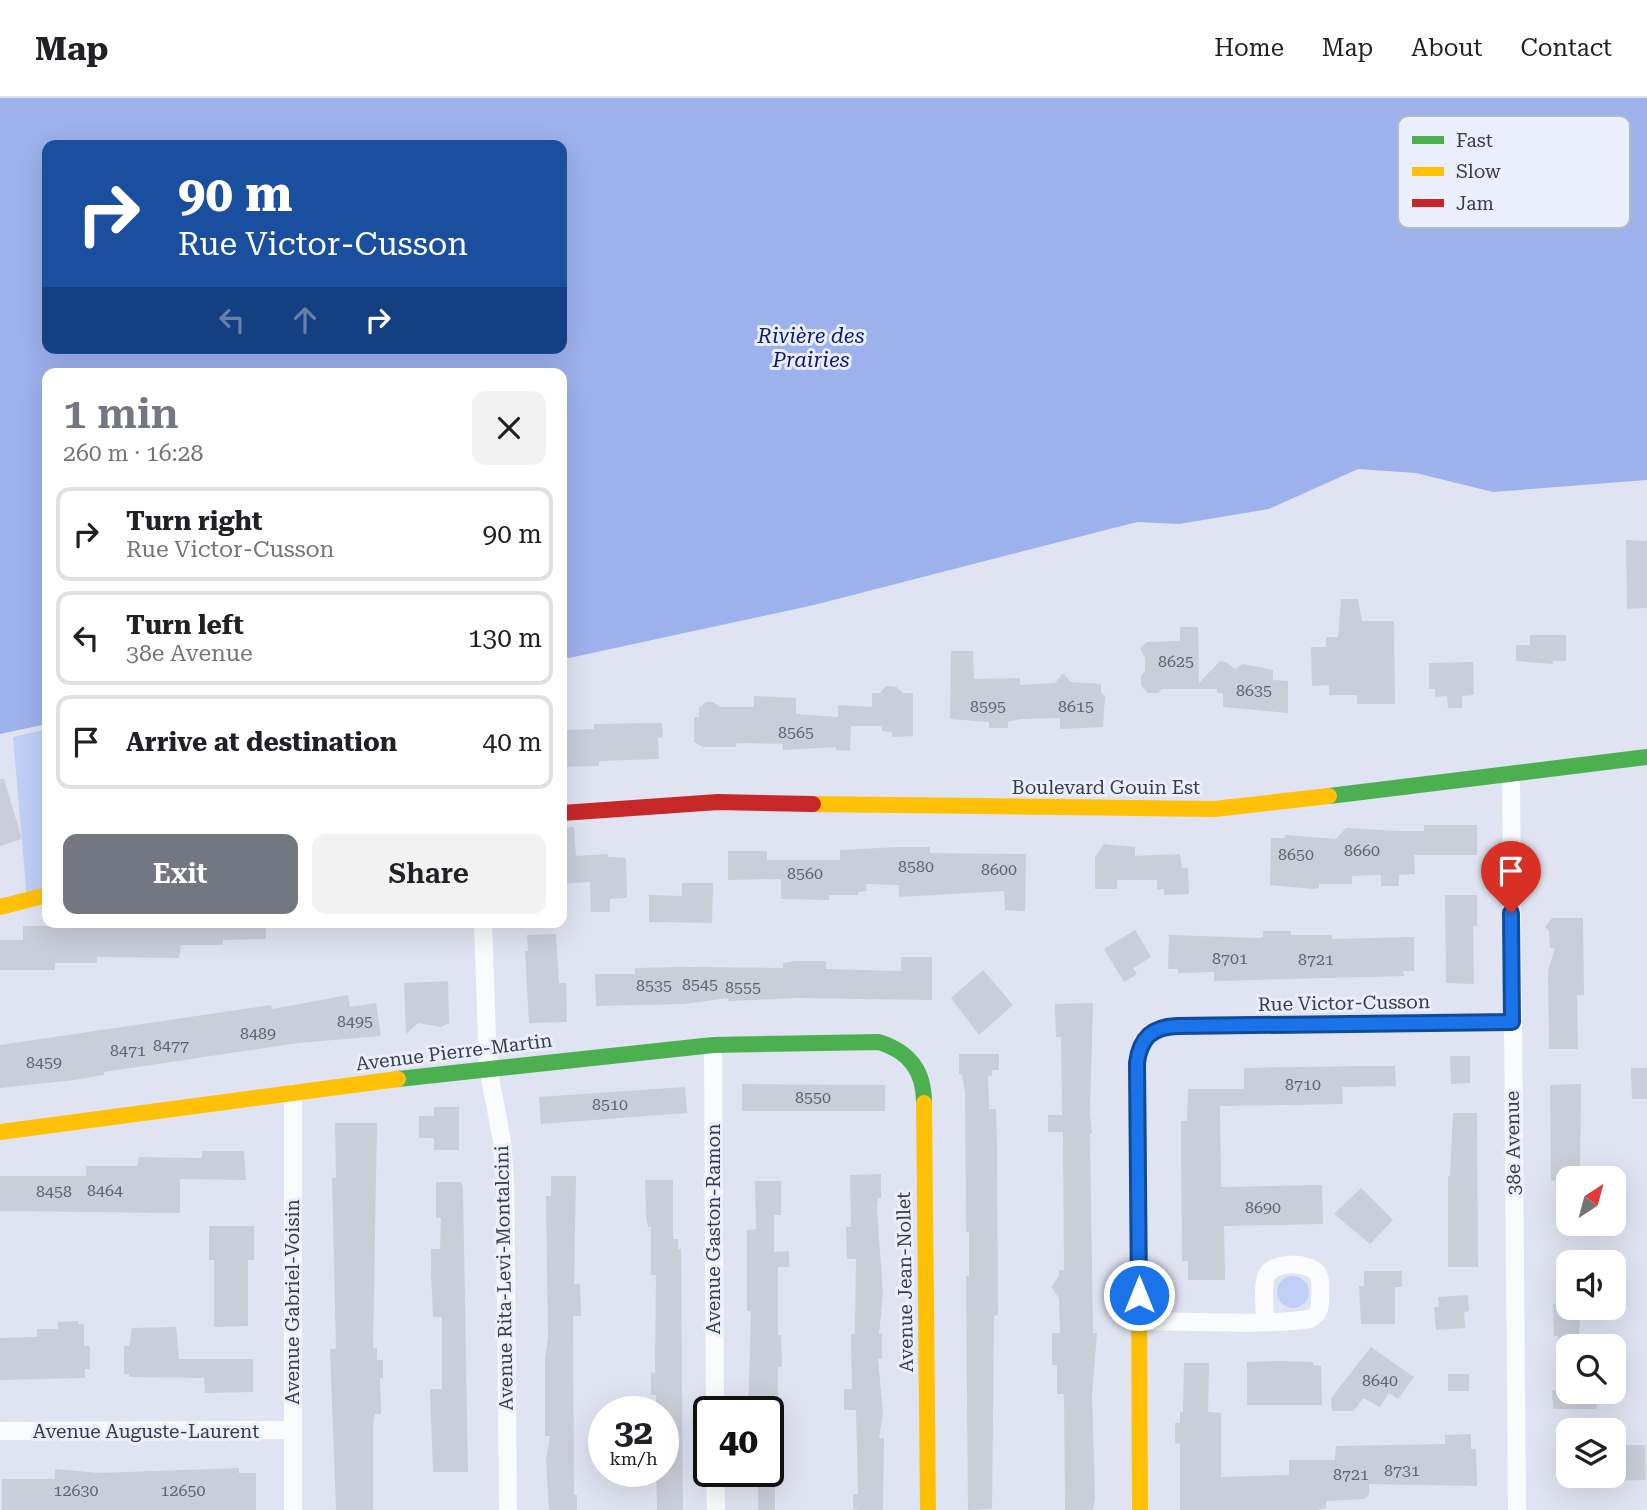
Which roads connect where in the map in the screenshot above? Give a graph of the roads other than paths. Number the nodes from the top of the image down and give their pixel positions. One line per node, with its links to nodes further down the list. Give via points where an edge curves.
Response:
1 (1647, 757): 2 (street, Boulevard Gouin Est)
2 (1511, 776): 3 (street, Boulevard Gouin Est, via 1214,809 718,802); 7 (street, 38e Avenue)
3 (567, 813)
4 (42, 896): 5 (street)
5 (0, 907)
6 (483, 928): 10 (street, Avenue Rita-Levi-Montalcini)
7 (1512, 1022): 14 (street, Rue Victor-Cusson, via 1177,1026 1150,1032 1138,1053); 24 (street, 38e Avenue)
8 (713, 1045): 9 (street, Avenue Pierre-Martin, via 879,1042); 10 (street, Avenue Pierre-Martin); 15 (street, Avenue Gaston-Ramon)
9 (911, 1057): 22 (street, Avenue Jean-Nollet, via 924,1089)
10 (488, 1067): 11 (street, Avenue Pierre-Martin); 20 (street, Avenue Rita-Levi-Montalcini, via 505,1180)
11 (293, 1093): 12 (street, Avenue Pierre-Martin); 16 (street, Avenue Gabriel-Voisin)
12 (0, 1132)
13 (1265, 1320): 14 (street)
14 (1139, 1321): 23 (street)
15 (715, 1396)
16 (292, 1430): 17 (street, Avenue Auguste-Laurent); 19 (street, Avenue Gabriel-Voisin)
17 (0, 1431)
18 (715, 1487): 21 (street)
19 (293, 1510)
20 (508, 1510)
21 (716, 1510)
22 (928, 1510)
23 (1140, 1510)
24 (1517, 1510)

